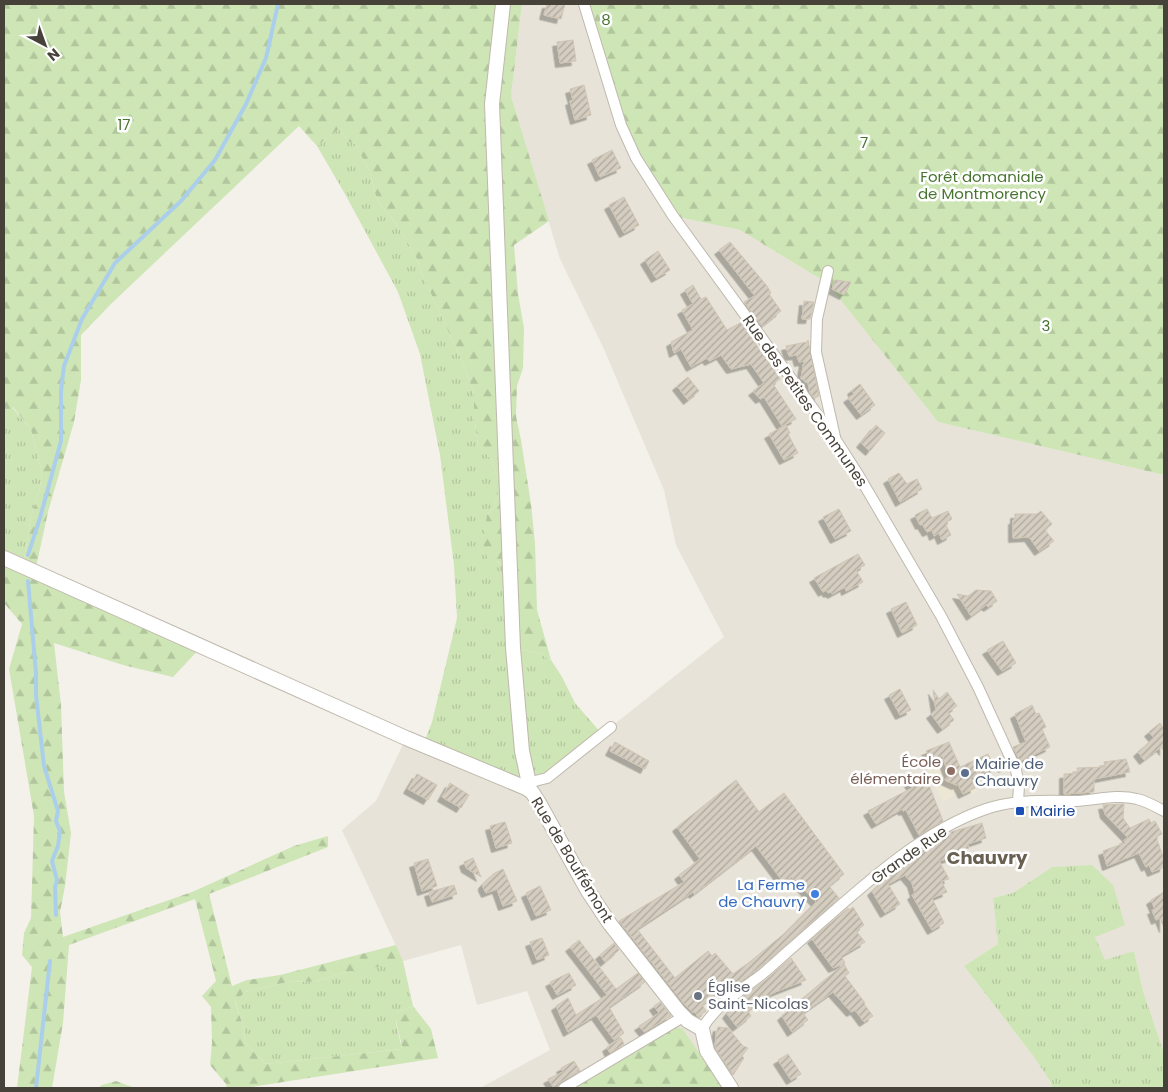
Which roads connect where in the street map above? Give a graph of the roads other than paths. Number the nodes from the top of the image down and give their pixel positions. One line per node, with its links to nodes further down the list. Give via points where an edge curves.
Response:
1 (503, 4): 7 (street, via 492,104 513,648 528,779)
2 (584, 4): 4 (street, Rue des Petites Communes, via 620,125 636,158 678,223)
3 (828, 272): 4 (street, via 817,319 816,352)
4 (836, 440): 8 (street, Rue des Petites Communes, via 941,616 978,687 1016,770)
5 (4, 558): 7 (street, Rue de Bouffémont, via 406,738)
6 (611, 727): 7 (street, via 547,778)
7 (526, 788): 10 (street, Rue de Bouffémont, via 535,797 610,924)
8 (1018, 802): 9 (street, Grande Rue, via 1135,798); 11 (street, Grande Rue, via 987,808 966,817 905,854 722,1005)
9 (1164, 811)
10 (683, 1017): 11 (street, Rue de Bouffémont); 12 (street)
11 (702, 1030): 13 (street, via 707,1051)
12 (564, 1088)
13 (731, 1088)

